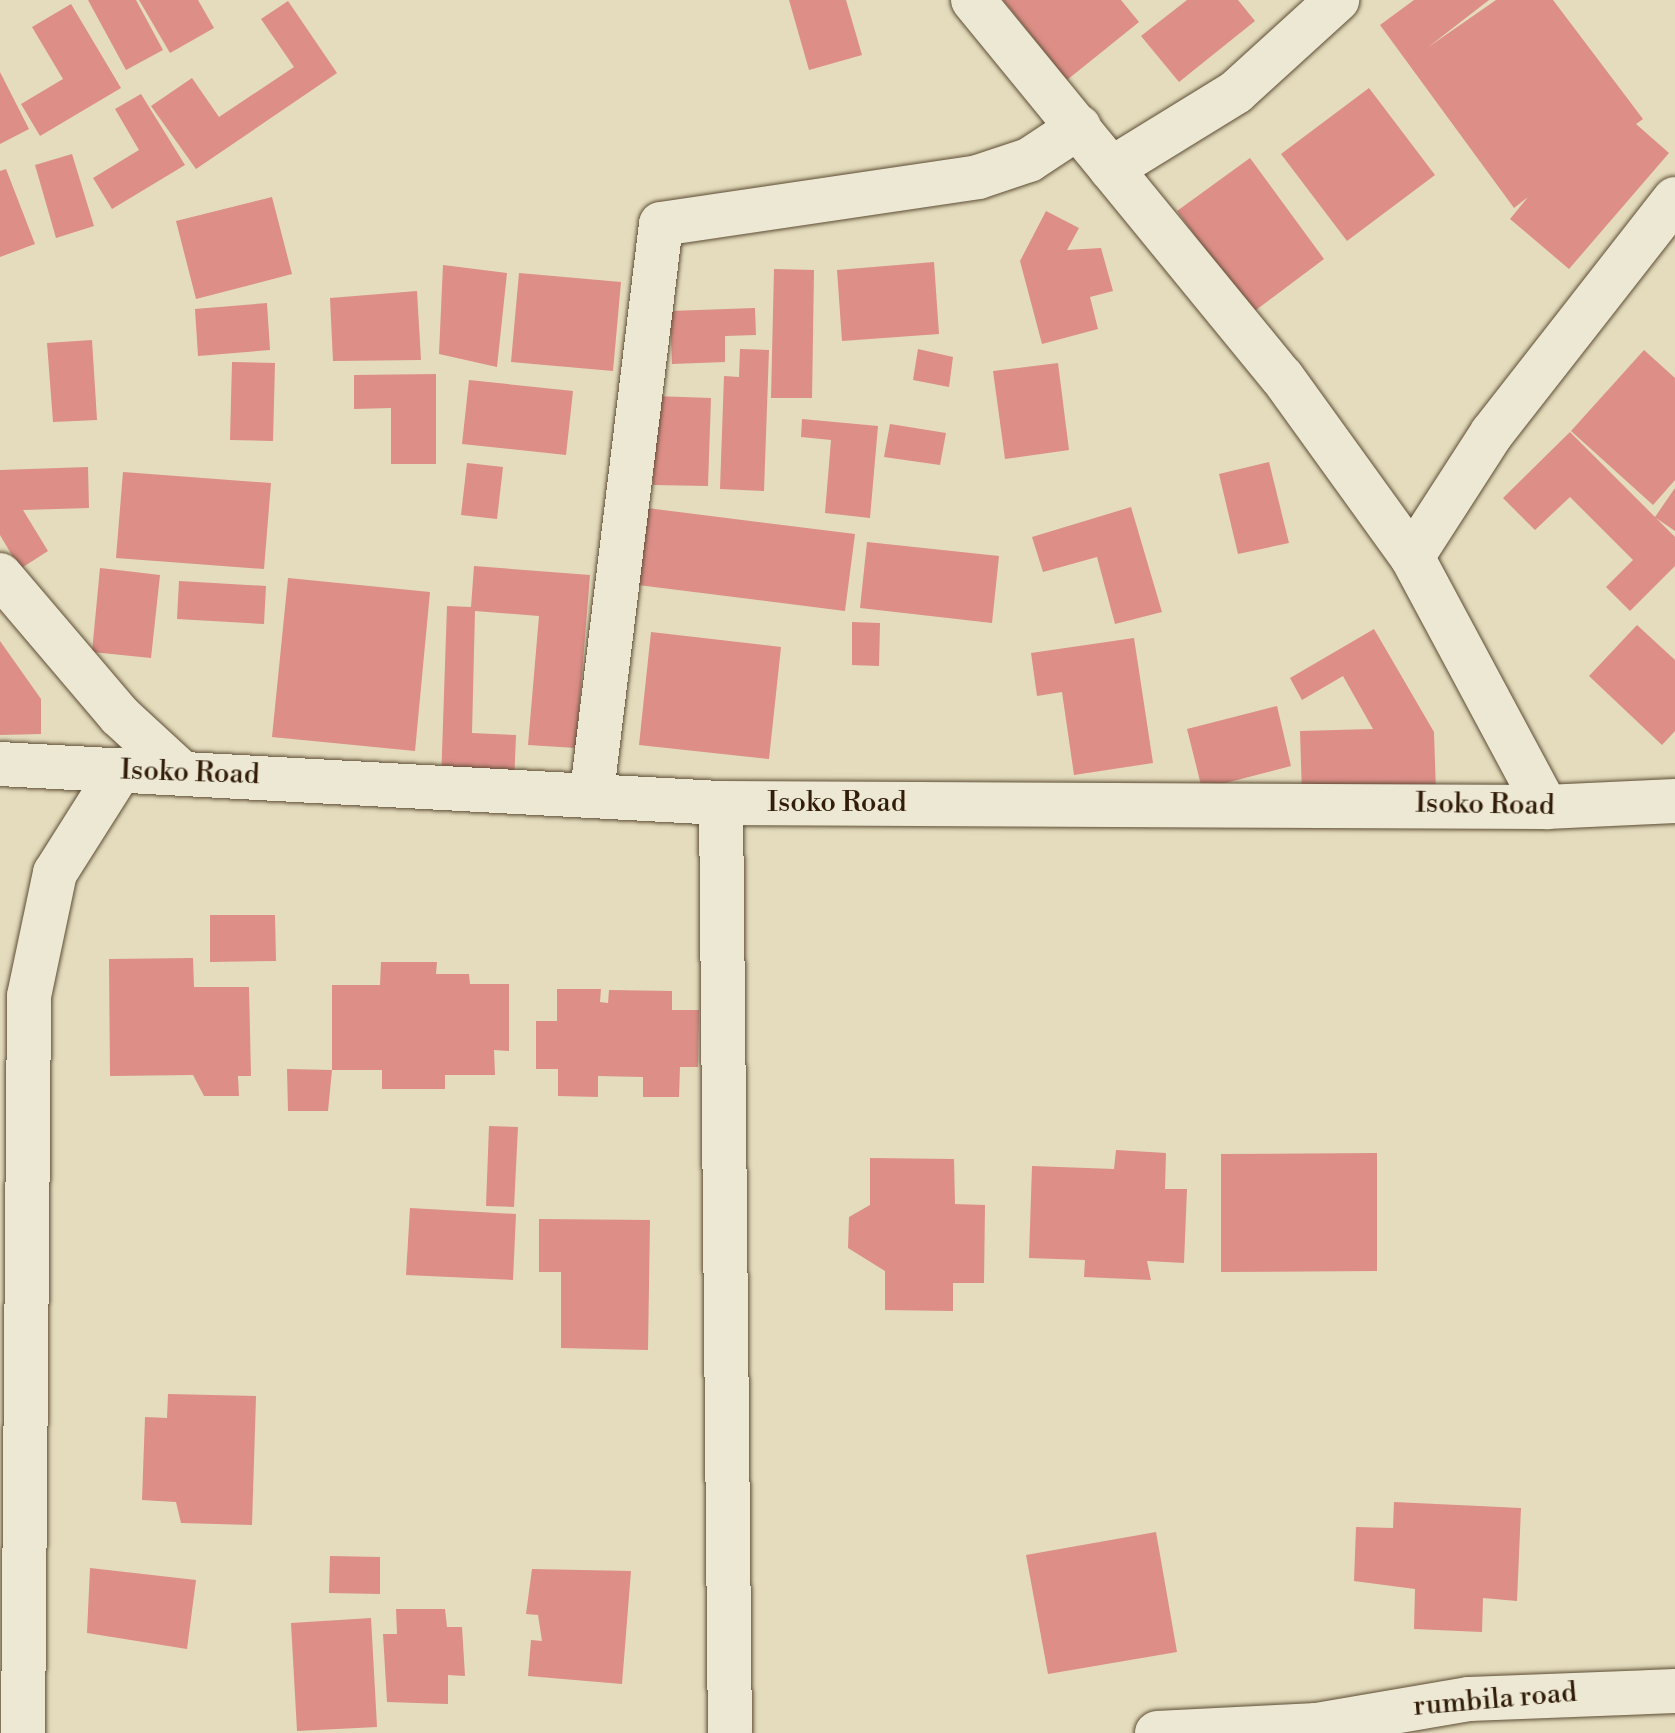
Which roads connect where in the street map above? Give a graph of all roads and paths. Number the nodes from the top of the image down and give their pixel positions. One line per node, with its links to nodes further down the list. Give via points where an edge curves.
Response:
1 (973, 0): 3 (street)
2 (1337, 0): 4 (street, via 1236,92)
3 (1079, 127): 4 (street); 11 (street, via 1029,160 978,177 661,224)
4 (1111, 169): 6 (street, via 1282,377)
5 (1675, 199): 6 (street, via 1492,433)
6 (1412, 557): 14 (street)
7 (0, 575): 10 (street, via 120,716)
8 (0, 764): 9 (street, Isoko Road)
9 (120, 770): 10 (street, Isoko Road); 17 (street, via 55,873 29,996)
10 (181, 772): 11 (street, Isoko Road)
11 (592, 792): 13 (street, Isoko Road)
12 (1675, 801): 14 (street, Isoko Road)
13 (721, 803): 14 (street, Isoko Road); 18 (street)
14 (1546, 807)
15 (1675, 1691): 16 (street, rumbila road, via 1483,1697)
16 (1322, 1729): 19 (street, rumbila road)
17 (23, 1733)
18 (730, 1733)
19 (1157, 1733)

